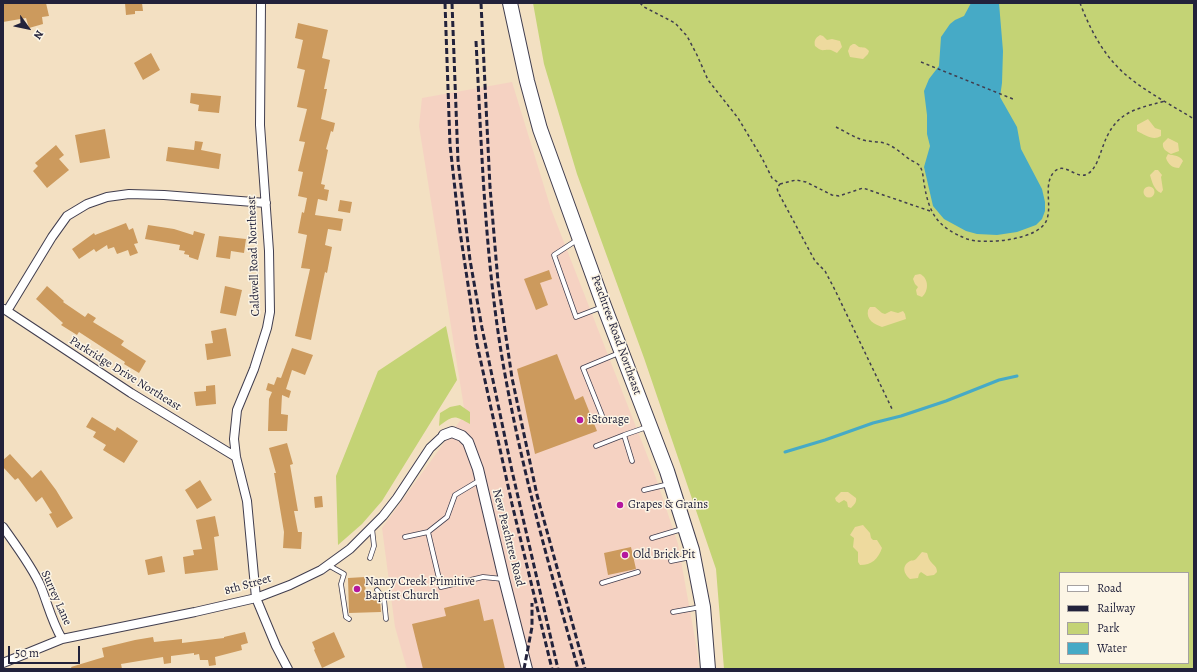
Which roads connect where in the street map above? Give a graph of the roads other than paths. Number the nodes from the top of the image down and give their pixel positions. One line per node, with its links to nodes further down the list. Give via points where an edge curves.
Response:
1 (260, 3): 3 (street, Caldwell Road Northeast, via 260,125)
2 (510, 3): 4 (highway, Peachtree Road Northeast, via 540,129)
3 (266, 203): 6 (street, via 129,194 107,197 87,204 67,216); 13 (street, Caldwell Road Northeast, via 270,312 254,369 237,410 234,439)
4 (580, 238): 5 (highway, Peachtree Road Northeast); 5 (lane, via 554,255 576,317)
5 (604, 306): 7 (highway, Peachtree Road Northeast)
6 (5, 310): 13 (street, Parkridge Drive Northeast, via 131,393)
7 (622, 352): 8 (lane, via 583,368); 9 (highway, Peachtree Road Northeast)
8 (603, 418)
9 (650, 426): 10 (lane); 16 (highway, Peachtree Road Northeast)
10 (624, 435): 12 (lane); 14 (lane)
11 (444, 436): 15 (street, New Peachtree Road, via 452,432 468,442); 19 (street, 8th Street, via 430,448)
12 (596, 446)
13 (236, 457): 32 (street, Caldwell Road Northeast, via 247,501)
14 (632, 461)
15 (480, 480): 21 (lane, via 455,495 447,517); 29 (street, New Peachtree Road)
16 (671, 484): 17 (lane); 20 (highway, Peachtree Road Northeast)
17 (644, 490)
18 (3, 527): 37 (street, Surrey Lane, via 40,586 54,626)
19 (372, 528): 25 (lane, via 374,546); 27 (street, 8th Street)
20 (686, 529): 23 (lane); 24 (highway, Peachtree Road Northeast)
21 (428, 532): 22 (lane); 29 (lane, via 441,587 483,577)
22 (405, 537)
23 (652, 538)
24 (694, 556): 26 (lane); 33 (highway, Peachtree Road Northeast)
25 (370, 558)
26 (671, 561)
27 (328, 565): 32 (street, 8th Street, via 290,585); 35 (lane, via 344,574 341,584 346,617)
28 (638, 572): 30 (lane)
29 (504, 579): 40 (street, New Peachtree Road)
30 (602, 583)
31 (377, 590): 36 (lane, via 384,599)
32 (256, 598): 37 (street, 8th Street); 39 (street, Caldwell Road Northeast)
33 (703, 607): 34 (lane); 41 (highway, Peachtree Road Northeast)
34 (673, 612)
35 (349, 619)
36 (386, 619)
37 (62, 638): 38 (street, 8th Street)
38 (3, 663)
39 (288, 669)
40 (528, 669)
41 (708, 669)

